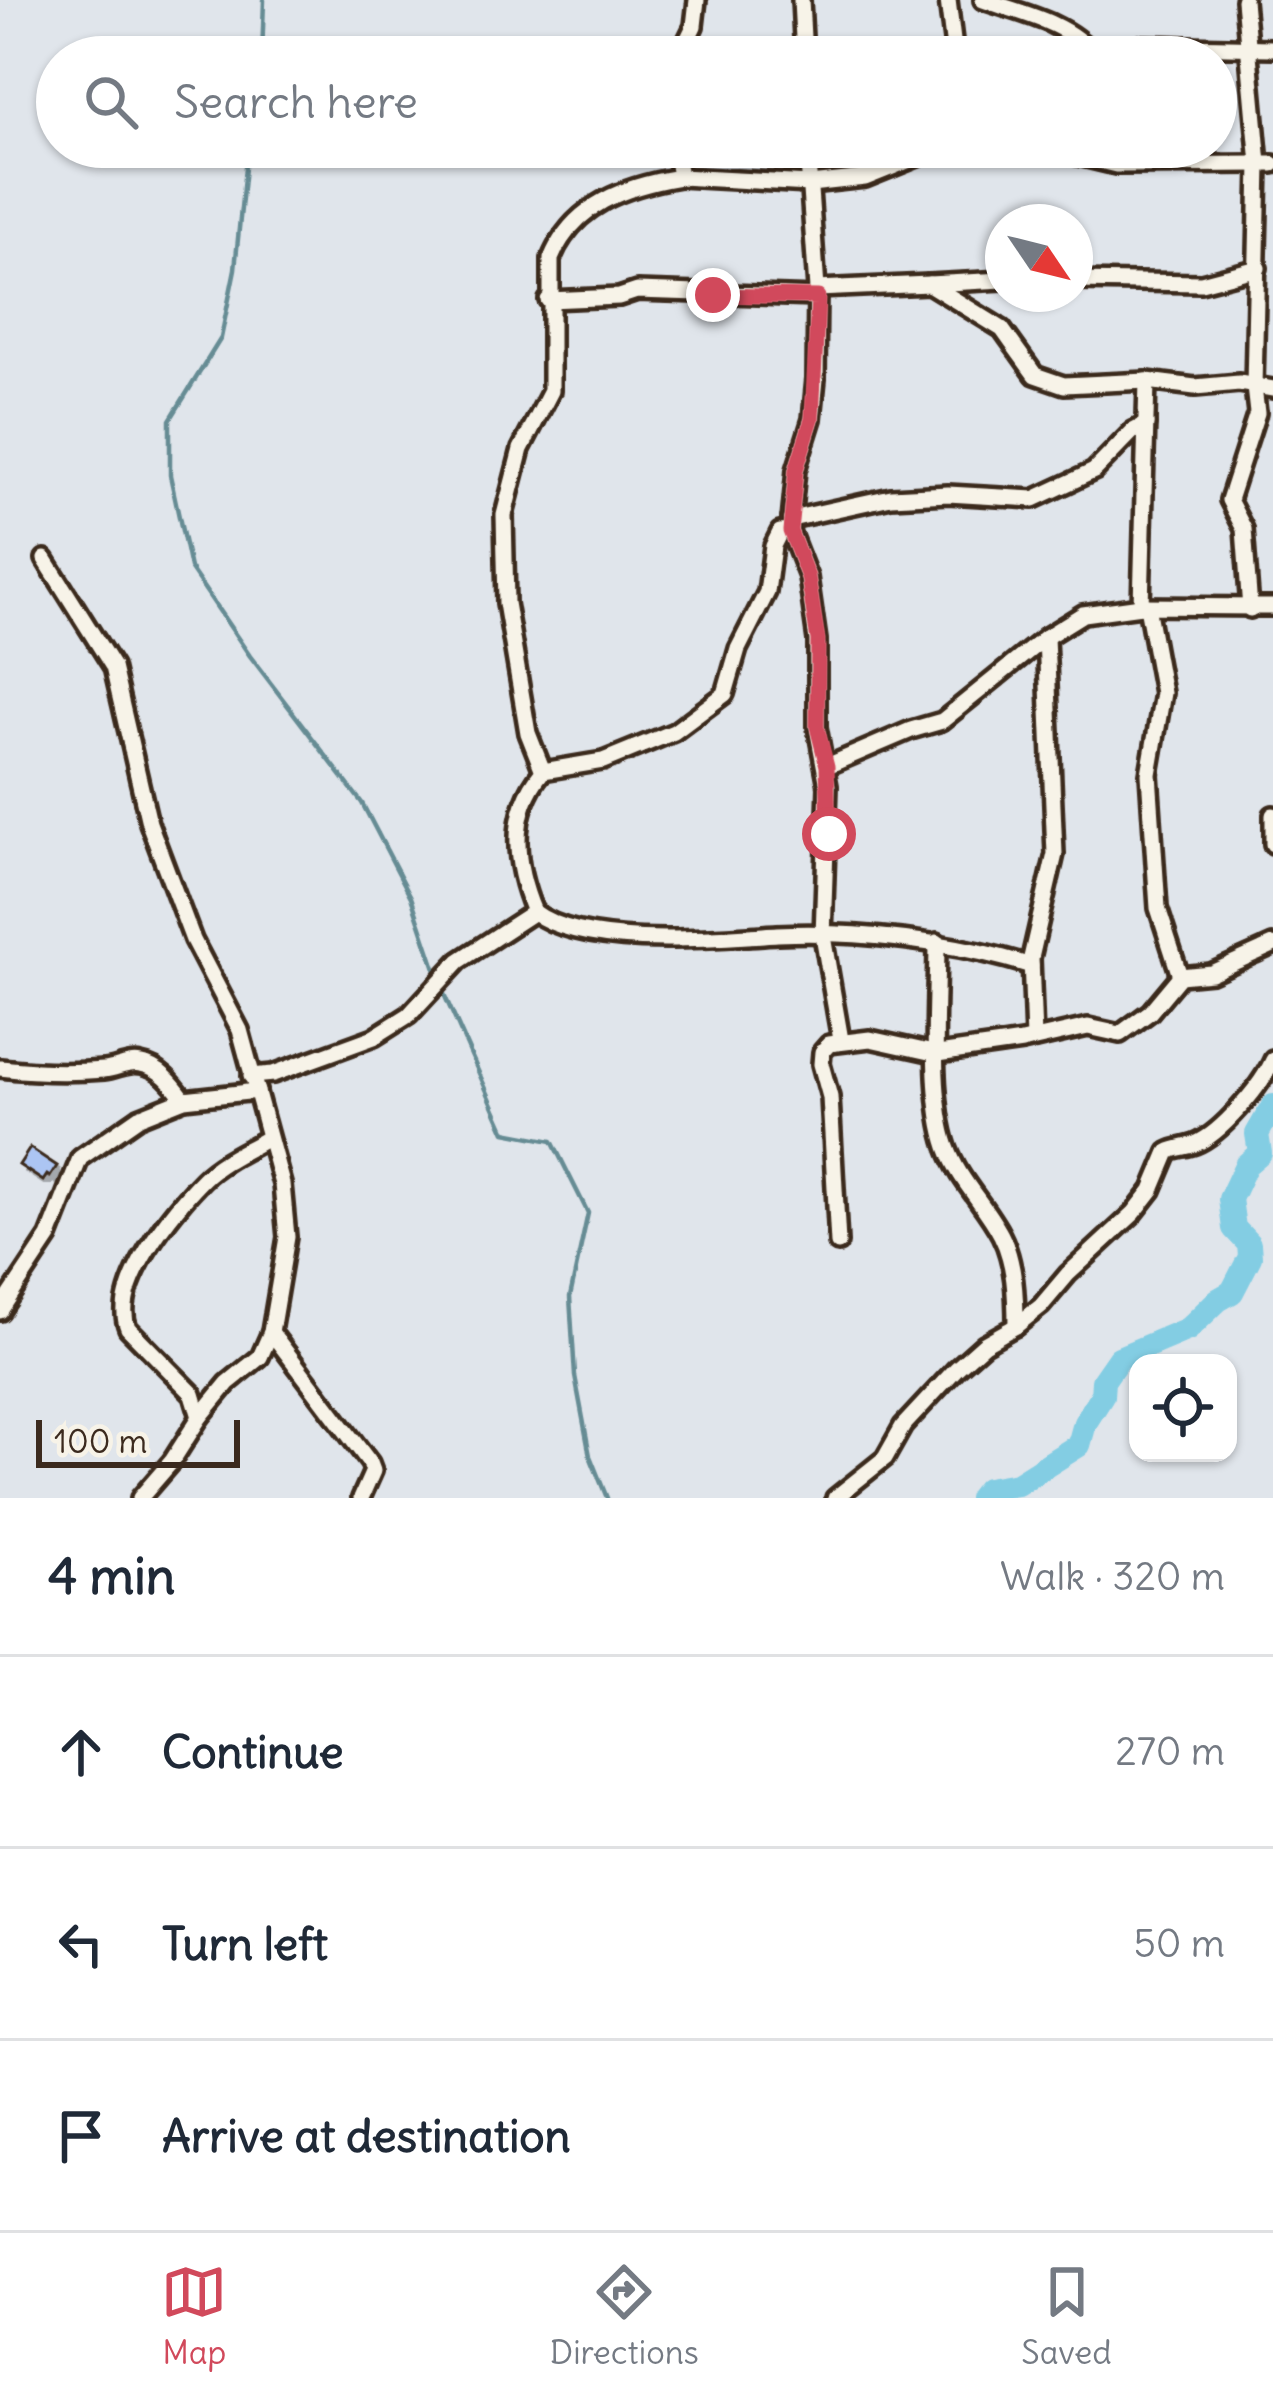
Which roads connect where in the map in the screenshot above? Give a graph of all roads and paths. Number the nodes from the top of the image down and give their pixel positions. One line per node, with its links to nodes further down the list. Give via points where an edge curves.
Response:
1 (697, 0): 6 (street)
2 (800, 0): 7 (street)
3 (948, 0): 8 (street)
4 (983, 0): 9 (street)
5 (1244, 0): 11 (street)
6 (689, 36)
7 (803, 36)
8 (952, 36)
9 (1069, 36)
10 (1237, 48): 11 (street)
11 (1248, 48): 12 (street); 13 (street)
12 (1273, 48)
13 (1266, 164): 19 (street)
14 (678, 168): 17 (street)
15 (809, 168): 18 (street)
16 (890, 168): 18 (street)
17 (680, 177): 18 (street); 24 (street, via 603,197 559,238)
18 (810, 184): 23 (street)
19 (1258, 268): 21 (street, via 1201,283); 26 (street)
20 (985, 281): 22 (street)
21 (1093, 281)
22 (929, 284): 23 (street); 25 (street, via 1002,328 1025,365 1048,381)
23 (818, 293): 24 (street, via 638,291); 29 (street, via 812,419)
24 (548, 300): 36 (street, via 551,392 521,449 504,515 506,603 528,733)
25 (1147, 381): 26 (street); 28 (street)
26 (1254, 387): 27 (street); 33 (street, via 1257,413 1228,500 1244,529)
27 (1273, 388)
28 (1146, 424): 29 (street, via 1094,471 1034,499 892,497); 31 (street)
29 (790, 525): 35 (street, via 818,640 817,727); 36 (street, via 772,546 767,592 721,699 674,732 603,761)
30 (45, 559): 50 (street, via 112,667 148,823 193,940 240,1030)
31 (1144, 606): 33 (street); 34 (street, via 1082,614); 44 (street, via 1163,693 1149,774 1158,908)
32 (1273, 607): 33 (street)
33 (1250, 609)
34 (1046, 637): 35 (street, via 942,722); 43 (street, via 1054,854)
35 (827, 766): 40 (street)
36 (543, 771): 39 (street, via 522,808 515,849)
37 (1273, 815): 38 (street)
38 (1273, 844)
39 (534, 912): 40 (street, via 609,935); 50 (street, via 459,961 410,1015 374,1037)
40 (823, 936): 41 (street); 46 (street)
41 (937, 942): 43 (street); 47 (street)
42 (1273, 944): 44 (street, via 1210,973)
43 (1031, 966): 45 (street)
44 (1180, 976): 45 (street, via 1120,1034 1088,1027)
45 (1034, 1039): 47 (street)
46 (841, 1040): 47 (street); 53 (street, via 823,1052 821,1064)
47 (938, 1054): 55 (street, via 946,1145 1002,1236)
48 (1273, 1060): 55 (street, via 1208,1135 1168,1152 1135,1213)
49 (0, 1068): 51 (street, via 142,1064)
50 (254, 1083): 51 (street); 52 (street)
51 (184, 1099): 54 (street, via 139,1117 80,1158 50,1237)
52 (268, 1138): 56 (street, via 287,1237); 57 (street, via 206,1176 147,1246 126,1303 128,1328 193,1394)
53 (838, 1243)
54 (0, 1311)
55 (1016, 1326): 60 (street, via 956,1369 885,1458)
56 (271, 1332): 57 (street, via 260,1357); 59 (street, via 370,1463)
57 (200, 1417): 58 (street)
58 (140, 1498)
59 (361, 1498)
60 (835, 1498)

